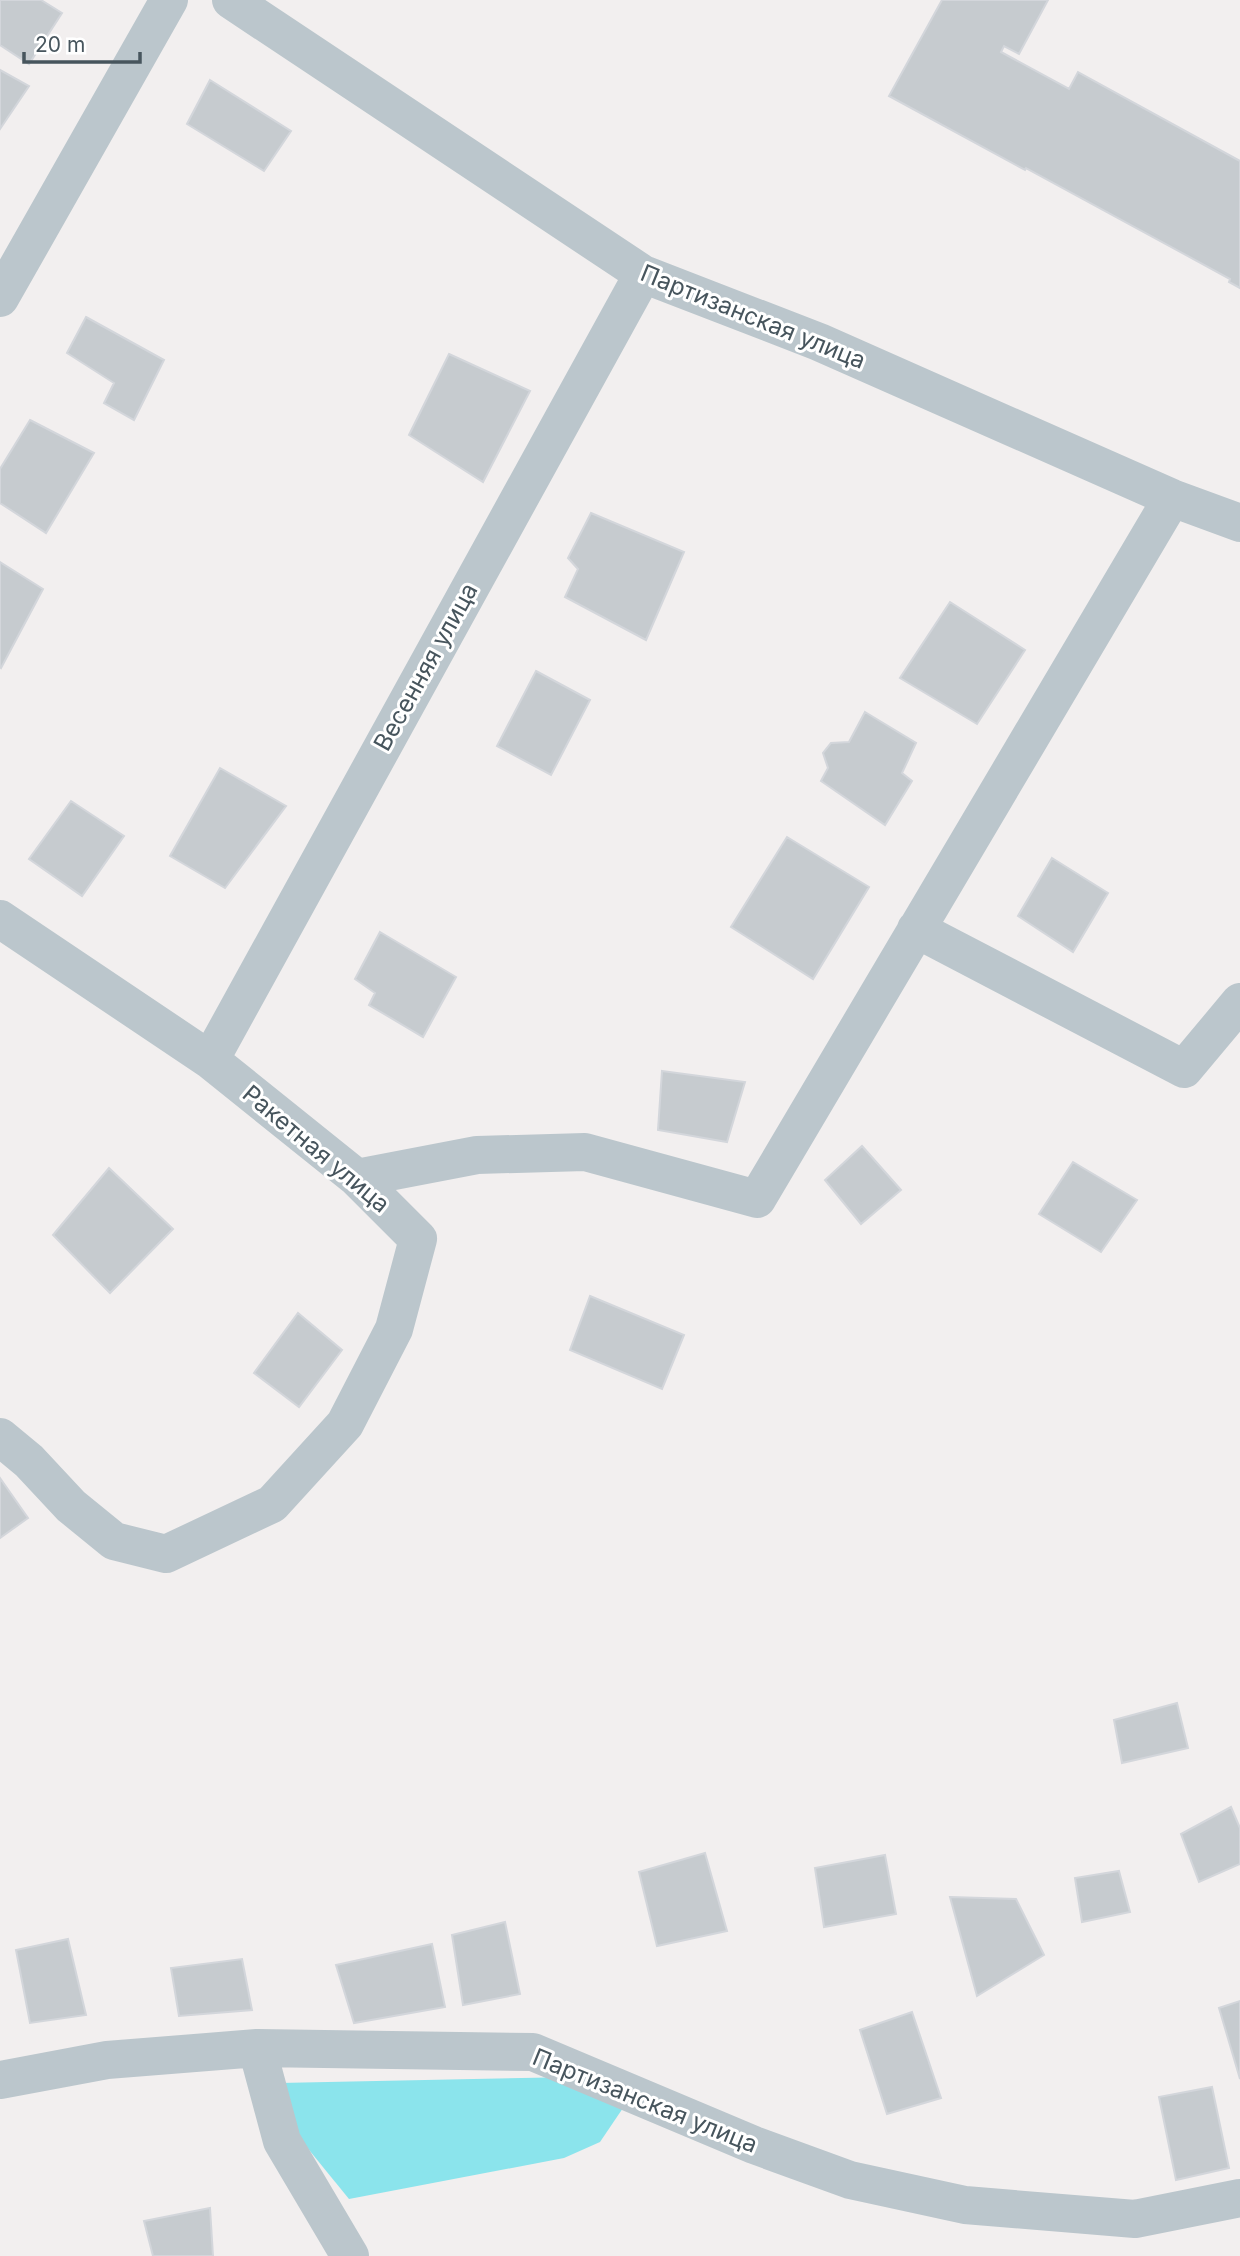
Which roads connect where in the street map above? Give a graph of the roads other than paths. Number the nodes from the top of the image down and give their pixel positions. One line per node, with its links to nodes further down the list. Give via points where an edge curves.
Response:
1 (169, 0): 4 (street)
2 (231, 0): 3 (street, Партизанская улица)
3 (643, 274): 5 (street, Партизанская улица, via 818,342); 10 (street, Весенняя улица)
4 (0, 298)
5 (1172, 498): 6 (street, Партизанская улица); 8 (street)
6 (1240, 523)
7 (0, 919): 10 (street, Ракетная улица)
8 (916, 929): 9 (street, via 1184,1069); 11 (street, via 757,1199 585,1152 477,1155)
9 (1240, 1002)
10 (210, 1060): 11 (street, Ракетная улица)
11 (357, 1178): 12 (street, Ракетная улица, via 418,1239 415,1252 394,1329 345,1424 272,1504 166,1554 114,1541)
12 (0, 1437)
13 (257, 2048): 14 (street, Партизанская улица, via 107,2060); 15 (street, Партизанская улица, via 533,2052 850,2180 965,2205 1135,2220); 16 (street, via 282,2141)
14 (0, 2080)
15 (1240, 2198)
16 (350, 2256)

